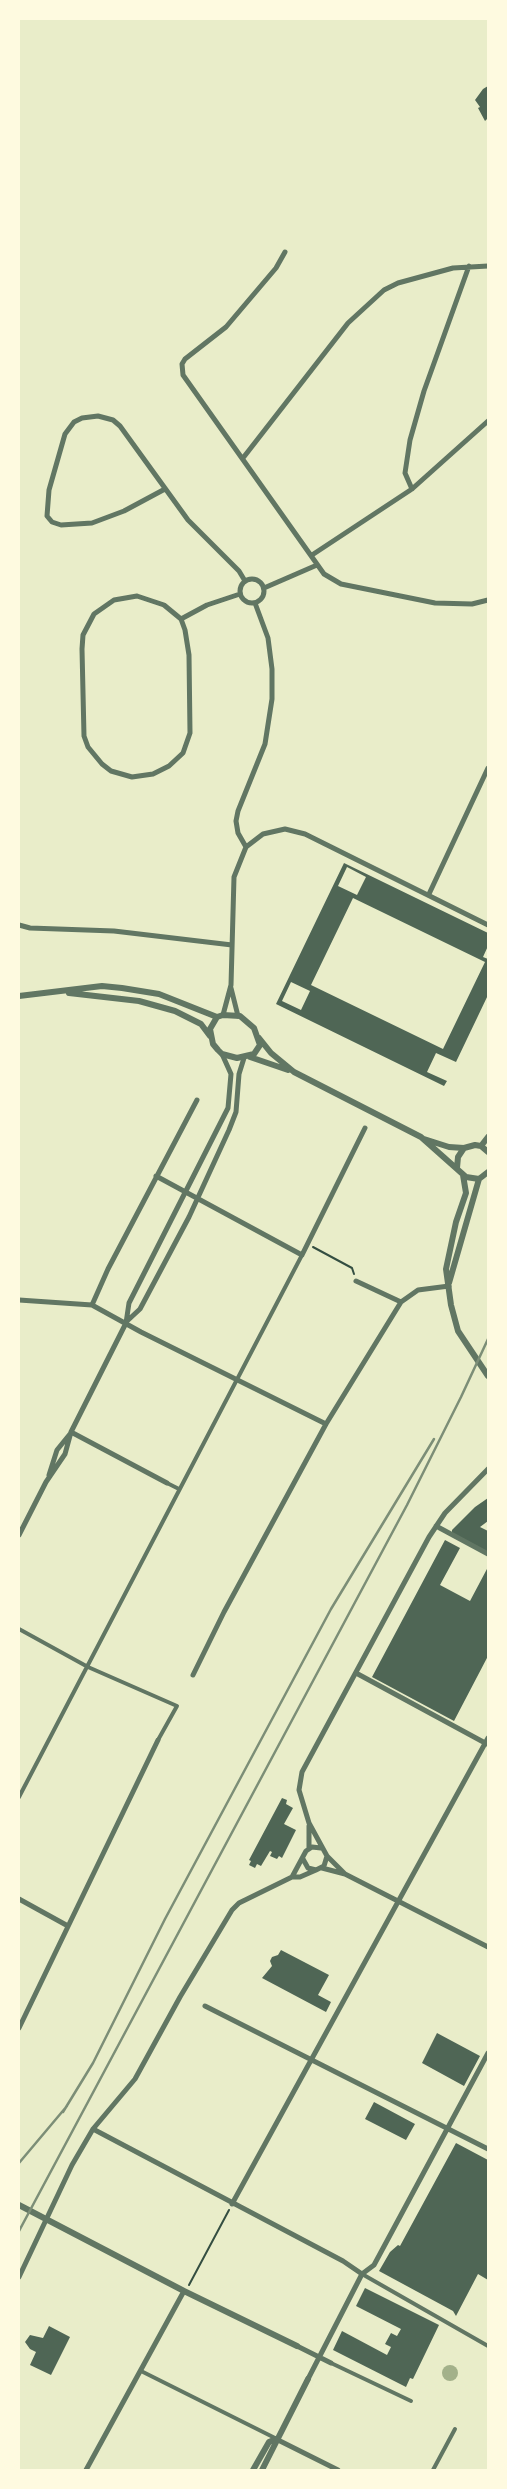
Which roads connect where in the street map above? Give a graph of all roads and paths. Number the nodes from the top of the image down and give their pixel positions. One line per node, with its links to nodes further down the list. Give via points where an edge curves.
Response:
1 (284, 252): 5 (street, via 265,281 226,327 185,359 181,367 183,375)
2 (469, 266): 3 (street); 5 (street, via 398,283 384,290 348,322); 7 (street, via 410,440 405,473)
3 (488, 266)
4 (488, 421): 7 (street)
5 (244, 458): 8 (street)
6 (165, 489): 6 (street, via 116,423 98,416 82,418 70,427 61,444 49,490 47,516 61,525 92,522 124,511); 10 (street, via 188,520)
7 (412, 489): 8 (street)
8 (312, 555): 9 (street)
9 (317, 565): 11 (street); 13 (street, via 324,574 341,584 440,603 472,604)
10 (245, 581): 11 (street, via 256,580); 12 (street)
11 (264, 588): 14 (street, via 263,597)
12 (240, 594): 14 (street, via 244,601); 15 (street, via 207,605)
13 (488, 600)
14 (255, 603): 17 (street, via 268,638 272,698 265,744 236,822)
15 (181, 619): 15 (street, via 188,641 189,664 190,734 183,753 169,766 153,774 132,777 111,771 94,756 84,736 82,649 88,623 94,614 114,600 137,596 164,605)
16 (488, 768): 18 (street)
17 (246, 847): 18 (street, via 273,830 295,830); 21 (street, via 234,877)
18 (428, 894): 20 (street)
19 (19, 925): 21 (street, via 114,931)
20 (488, 925)
21 (232, 945): 22 (street)
22 (231, 985): 25 (street); 26 (street)
23 (58, 992): 24 (street); 25 (street, via 102,986 142,990); 27 (street, via 139,1002 175,1011 201,1024)
24 (19, 996)
25 (220, 1016): 26 (street); 27 (street, via 210,1030)
26 (238, 1016): 28 (street, via 251,1024)
27 (210, 1036): 29 (street)
28 (259, 1038): 30 (street, via 257,1050); 31 (street)
29 (222, 1054): 30 (street); 44 (street, via 231,1074 228,1108)
30 (247, 1057): 31 (street); 45 (street, via 238,1074 236,1112)
31 (294, 1072): 35 (street)
32 (197, 1100): 42 (street)
33 (365, 1128): 46 (street)
34 (488, 1137): 36 (street)
35 (421, 1138): 37 (street); 39 (street)
36 (480, 1146): 37 (street); 38 (street)
37 (464, 1148): 39 (street, via 458,1157)
38 (488, 1152)
39 (457, 1168): 41 (street)
40 (488, 1172): 43 (street)
41 (463, 1175): 43 (street); 49 (street, via 466,1193 450,1247 446,1268)
42 (156, 1176): 44 (street); 52 (street)
43 (479, 1179): 49 (street)
44 (187, 1192): 45 (street); 53 (street, via 129,1303)
45 (198, 1198): 47 (street); 53 (street, via 140,1309)
46 (307, 1244): 47 (street); 48 (path, via 352,1268)
47 (302, 1255): 60 (street)
48 (356, 1281): 51 (street)
49 (448, 1286): 51 (street, via 418,1290); 54 (street, via 458,1331)
50 (19, 1300): 52 (street)
51 (401, 1302): 55 (street)
52 (92, 1305): 53 (street)
53 (126, 1323): 55 (street); 56 (street)
54 (488, 1376)
55 (326, 1424): 67 (street, via 224,1612)
56 (72, 1432): 58 (street, via 65,1454); 58 (street, via 57,1450); 59 (street)
57 (488, 1468): 61 (street)
58 (46, 1482): 62 (street)
59 (167, 1482): 60 (street)
60 (179, 1489): 65 (street)
61 (436, 1526): 63 (street); 66 (street)
62 (19, 1536)
63 (488, 1554)
64 (19, 1629): 65 (street)
65 (88, 1667): 68 (street, via 177,1706); 70 (street)
66 (356, 1673): 69 (street); 71 (street, via 302,1772 299,1790)
67 (194, 1676)
68 (158, 1740): 81 (street)
69 (487, 1742): 80 (street)
70 (19, 1797)
71 (310, 1823): 72 (street); 73 (street)
72 (309, 1848): 73 (street); 75 (street)
73 (322, 1848): 74 (street)
74 (327, 1856): 76 (street, via 326,1863); 77 (street)
75 (303, 1859): 76 (street, via 308,1868); 78 (street)
76 (319, 1869): 77 (street); 78 (street)
77 (346, 1874): 80 (street)
78 (292, 1877): 88 (street, via 239,1903 232,1910 136,2079)
79 (19, 1899): 81 (street)
80 (400, 1901): 82 (street); 86 (street, via 333,2017)
81 (68, 1926): 84 (street)
82 (488, 1947)
83 (205, 2006): 86 (street)
84 (19, 2028)
85 (488, 2053): 87 (street)
86 (313, 2060): 87 (street); 90 (street)
87 (448, 2128): 89 (street); 92 (street, via 374,2265)
88 (93, 2129): 90 (street); 93 (street, via 72,2165)
89 (488, 2149)
90 (232, 2204): 92 (street); 94 (path)
91 (19, 2205): 94 (street)
92 (362, 2274): 96 (street); 97 (street)
93 (19, 2277)
94 (184, 2291): 95 (street); 99 (street)
95 (297, 2346): 97 (street)
96 (488, 2346)
97 (319, 2357): 98 (street); 100 (street)
98 (331, 2363): 101 (street)
99 (141, 2371): 103 (street); 104 (street)
100 (308, 2379): 103 (street)
101 (411, 2401)
102 (455, 2429): 108 (street)
103 (276, 2439): 105 (street, via 269,2442); 106 (street); 107 (street)
104 (86, 2470)
105 (253, 2470)
106 (262, 2470)
107 (338, 2470)
108 (432, 2470)

